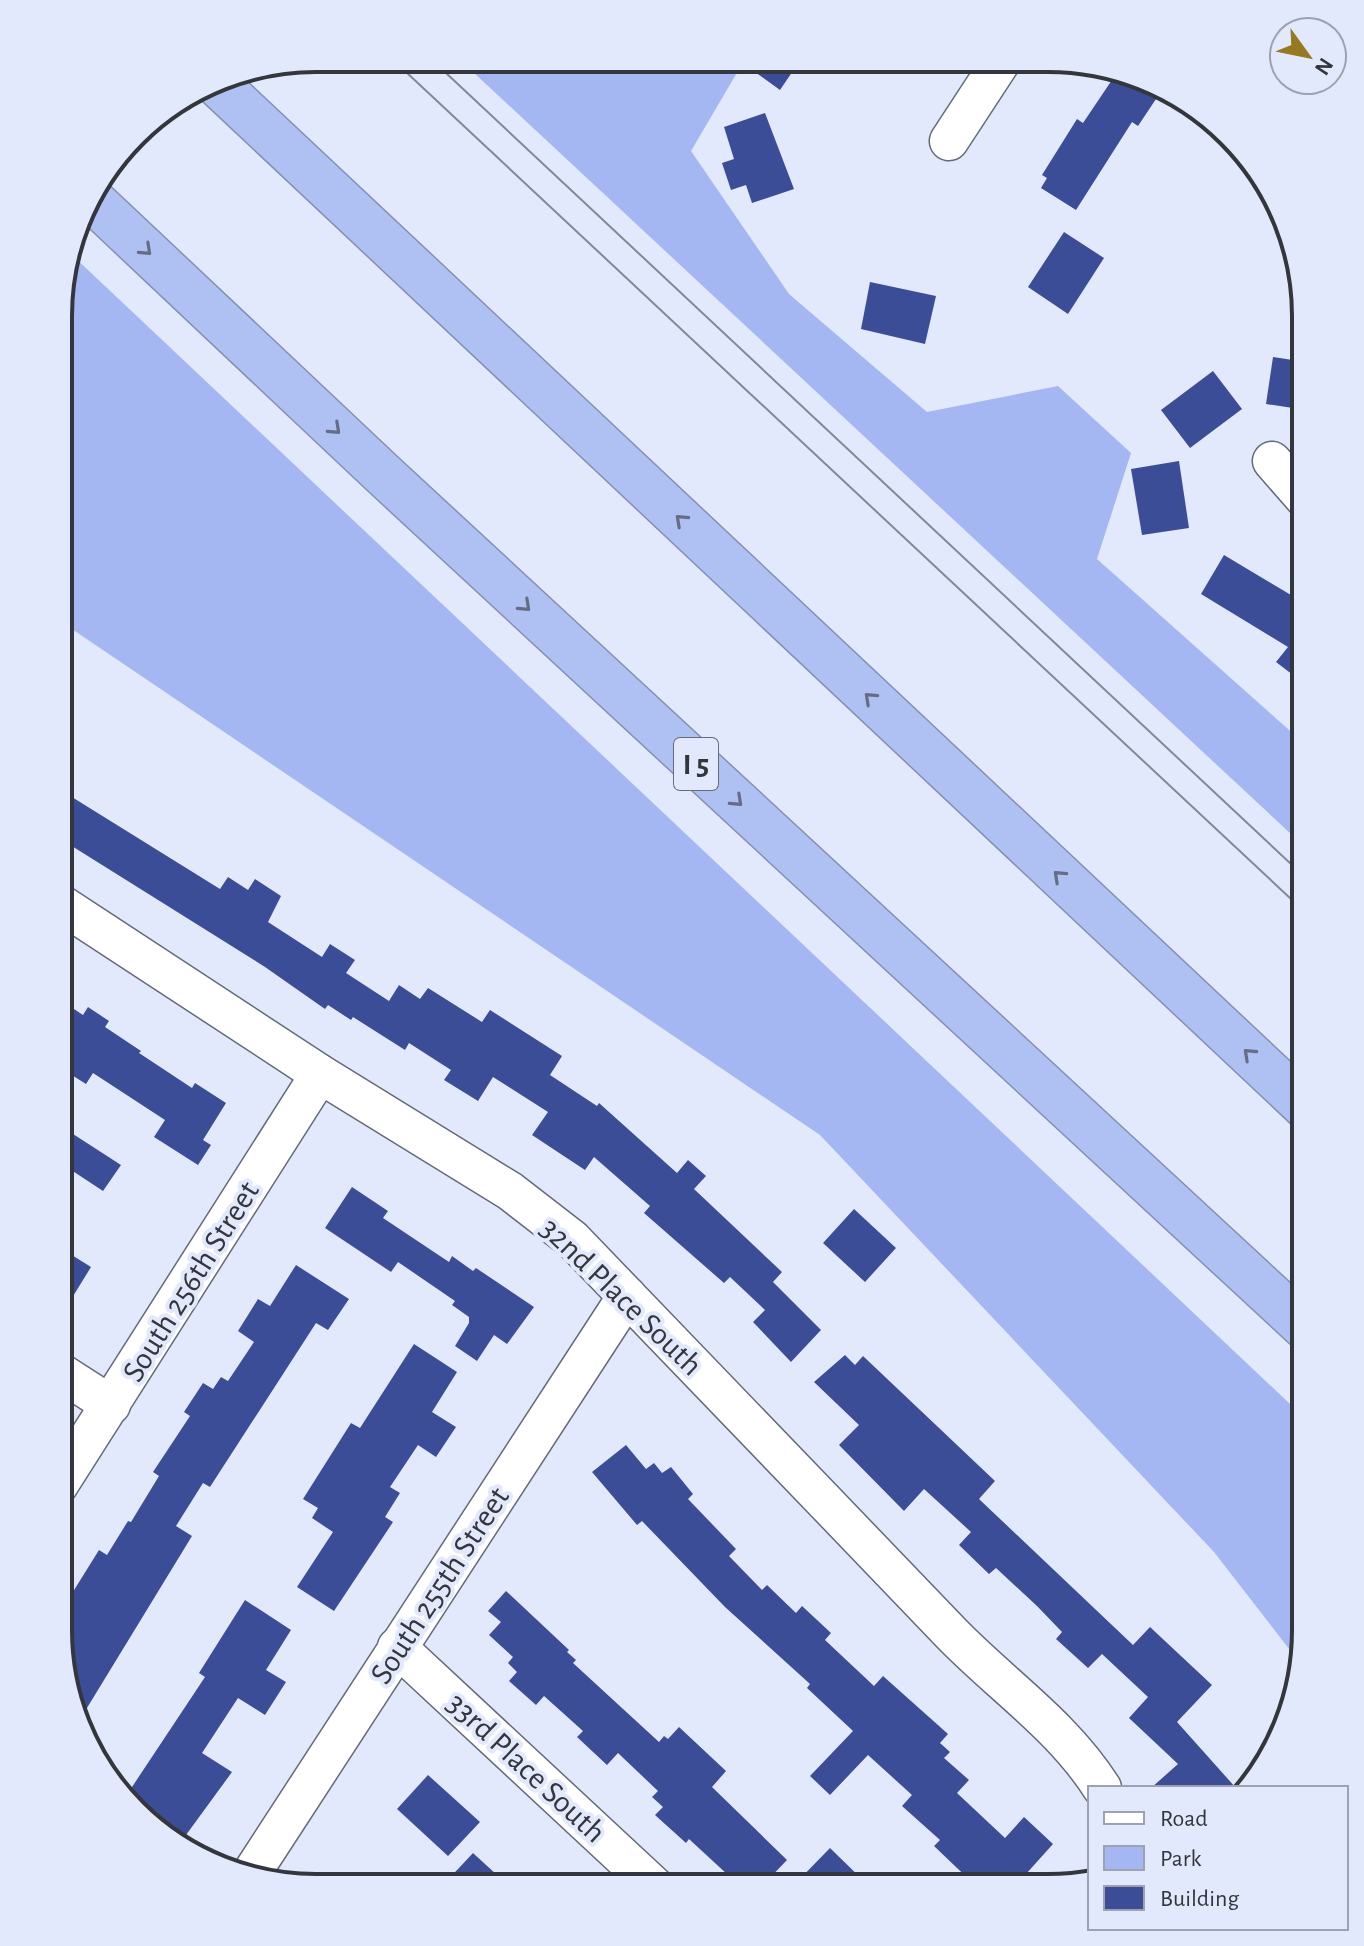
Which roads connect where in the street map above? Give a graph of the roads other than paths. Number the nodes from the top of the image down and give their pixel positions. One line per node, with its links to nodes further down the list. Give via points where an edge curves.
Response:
1 (994, 72): 3 (street)
2 (224, 91): 9 (highway, one-way to 2)
3 (949, 141)
4 (99, 206): 11 (highway, I 5, one-way to 11)
5 (1272, 461): 6 (street)
6 (1292, 484)
7 (72, 912): 8 (street, 32nd Place South)
8 (320, 1074): 10 (street, 32nd Place South, via 510,1191 572,1239); 13 (street, South 256th Street)
9 (1291, 1093)
10 (627, 1296): 15 (street, South 255th Street); 16 (street, 32nd Place South, via 962,1644 1039,1712)
11 (1291, 1314)
12 (72, 1380): 13 (street)
13 (111, 1405): 14 (street, South 256th Street)
14 (72, 1465)
15 (397, 1647): 17 (street, South 255th Street); 18 (street, 33rd Place South)
16 (1101, 1786)
17 (256, 1866)
18 (641, 1874)

